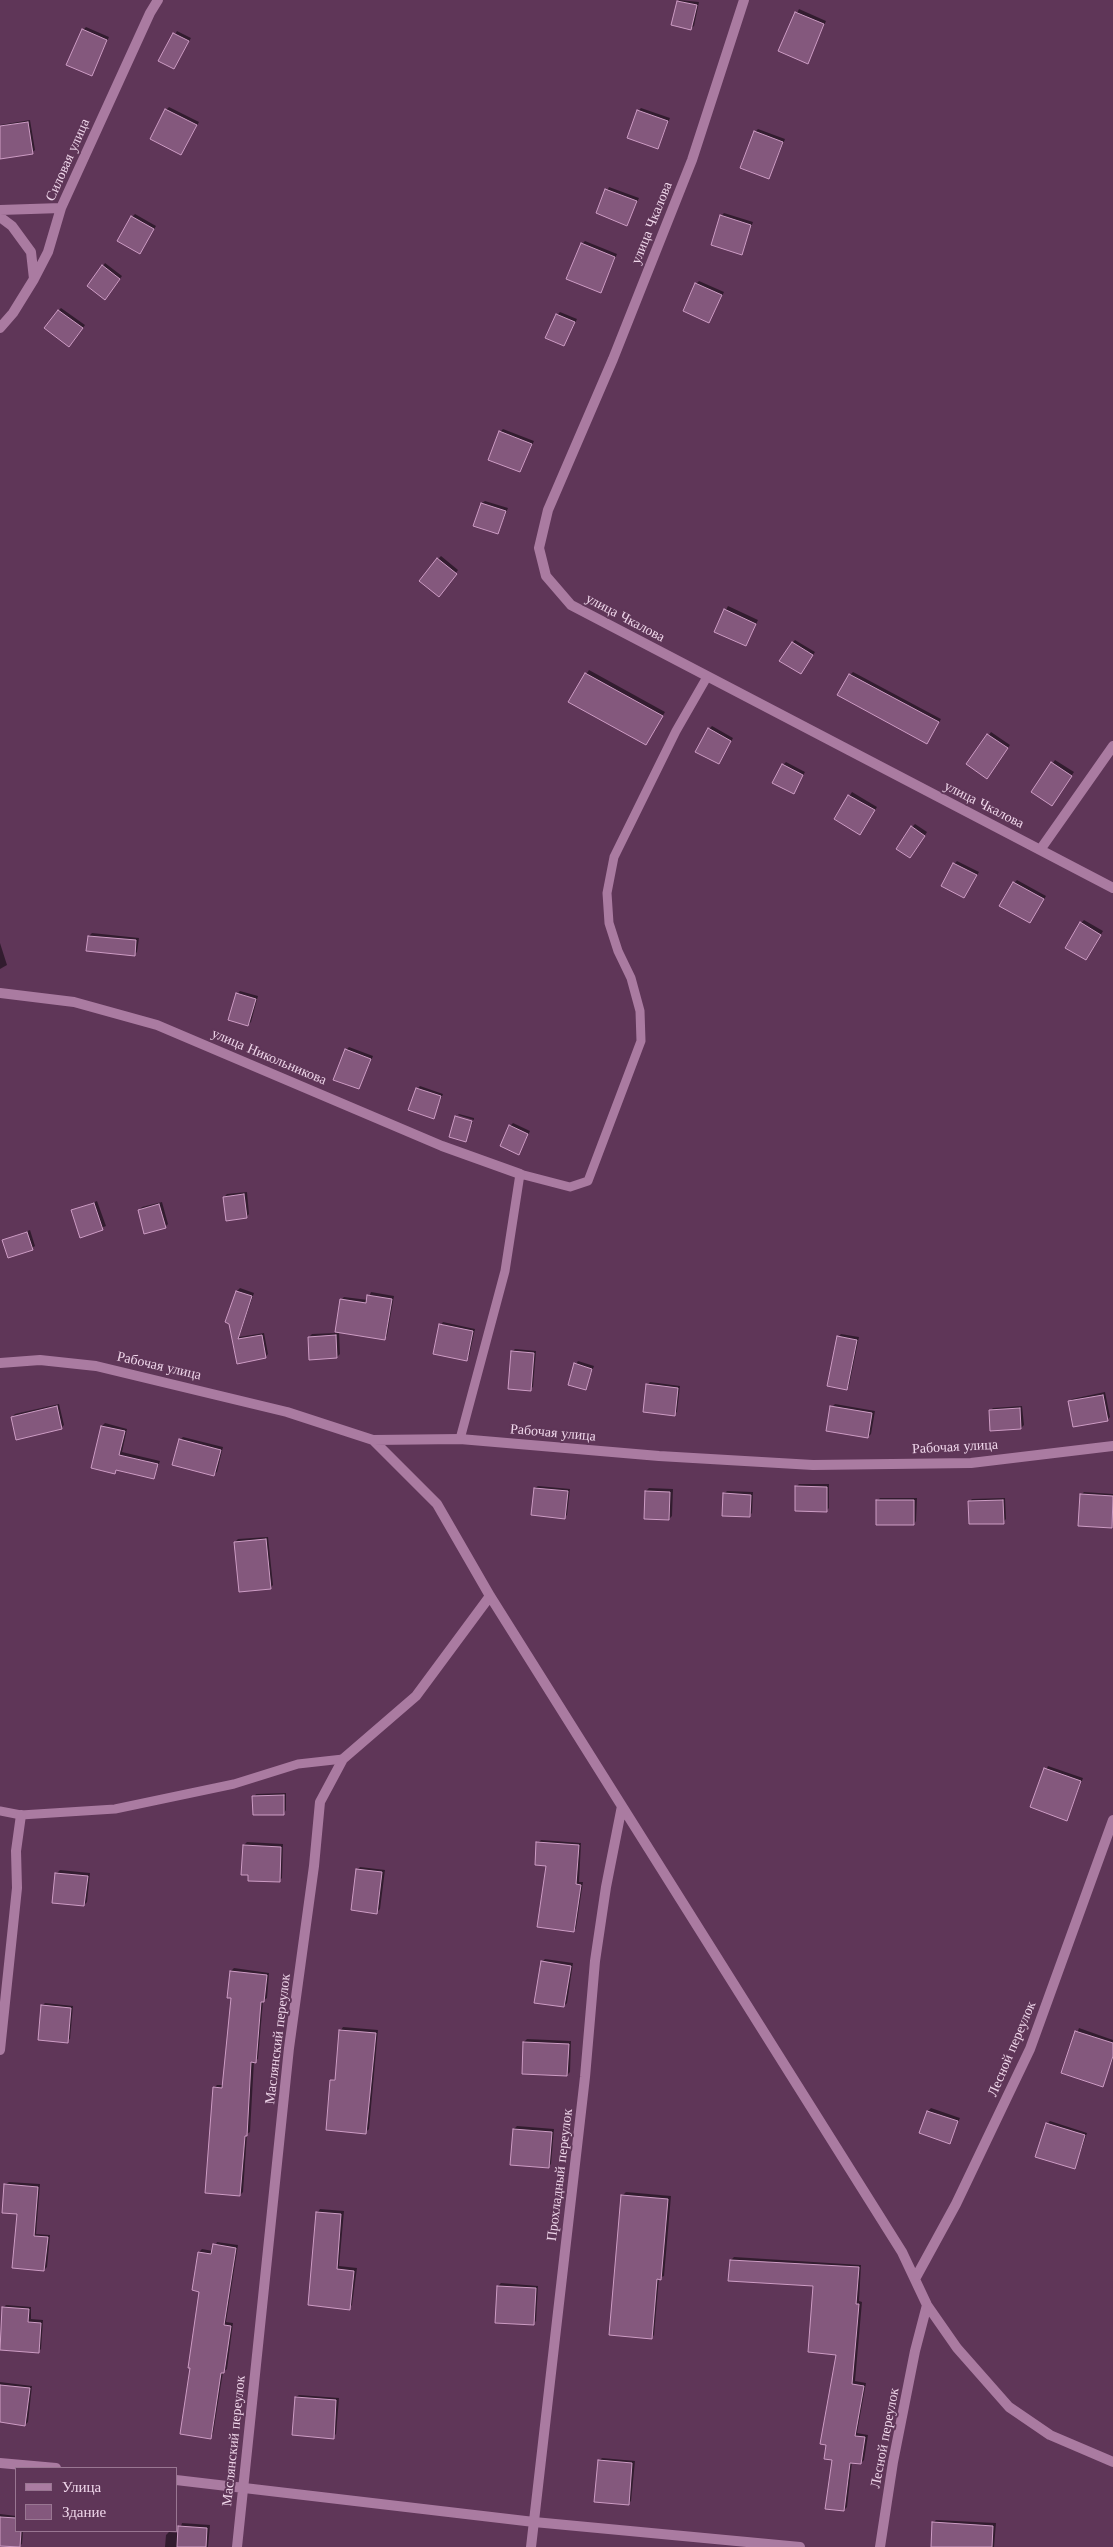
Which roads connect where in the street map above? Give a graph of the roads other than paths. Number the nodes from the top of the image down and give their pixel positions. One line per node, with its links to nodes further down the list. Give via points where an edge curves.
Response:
1 (158, 0): 3 (street, Силовая улица)
2 (744, 0): 8 (street, улица Чкалова, via 692,160 548,510 539,548 546,576 571,605)
3 (61, 208): 4 (street); 6 (street, Силовая улица, via 48,252)
4 (0, 210)
5 (0, 217): 6 (street, via 12,226 31,252)
6 (34, 279): 7 (street, Силовая улица)
7 (0, 328)
8 (707, 677): 10 (street, улица Чкалова); 13 (lane, via 676,731 614,857 607,893 609,923 632,978 640,1011 641,1041 638,1049 588,1181 570,1187)
9 (1113, 746): 10 (street)
10 (1040, 850): 11 (street, улица Чкалова)
11 (1113, 888)
12 (0, 993): 13 (street, улица Никольникова, via 74,1002 157,1025 442,1146)
13 (520, 1174): 15 (lane, via 505,1271)
14 (0, 1363): 16 (street, Рабочая улица, via 40,1360 96,1366 287,1412)
15 (460, 1439): 16 (street, Рабочая улица); 17 (street, Рабочая улица, via 813,1465 971,1463)
16 (373, 1440): 18 (street, via 437,1504)
17 (1113, 1446)
18 (490, 1596): 19 (street, Маслянский переулок, via 416,1696); 20 (street)
19 (343, 1759): 22 (lane, via 298,1764 234,1784 115,1809); 31 (street, Маслянский переулок, via 320,1802 289,2048)
20 (622, 1806): 25 (street, via 902,2252); 32 (street, Прохладный переулок, via 595,1961 585,2077)
21 (0, 1811): 22 (lane)
22 (21, 1815): 24 (street, via 16,1851 17,1888)
23 (1113, 1820): 25 (street, Лесной переулок, via 1030,2049 956,2204)
24 (0, 2050)
25 (915, 2279): 26 (street)
26 (927, 2305): 27 (street, via 957,2348 1009,2407 1050,2435); 36 (street, Лесной переулок, via 895,2452)
27 (1113, 2462)
28 (0, 2463): 29 (street)
29 (45, 2467)
30 (178, 2480): 31 (street)
31 (243, 2486): 32 (street); 33 (street, Маслянский переулок)
32 (534, 2522): 34 (street, Прохладный переулок); 35 (street)
33 (237, 2547)
34 (531, 2547)
35 (800, 2547)
36 (880, 2547)

